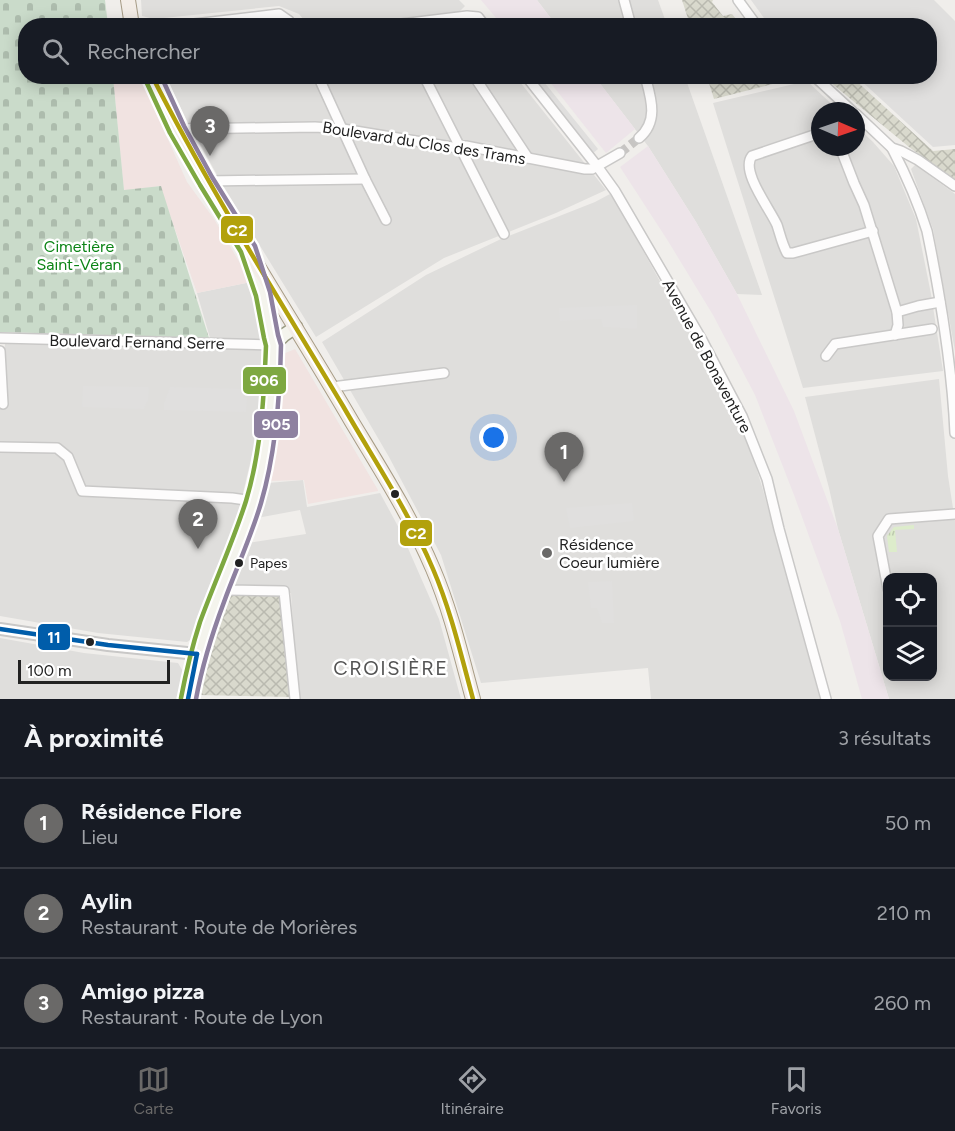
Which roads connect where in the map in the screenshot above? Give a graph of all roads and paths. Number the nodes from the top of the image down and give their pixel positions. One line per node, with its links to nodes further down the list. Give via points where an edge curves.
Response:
1 (128, 0): 4 (main road)
2 (624, 0): 9 (street)
3 (738, 0): 10 (street)
4 (131, 18)
5 (245, 18): 6 (street, via 279,14)
6 (285, 18)
7 (459, 18): 8 (street)
8 (479, 18)
9 (630, 18)
10 (751, 18)
11 (156, 84): 20 (main road)
12 (322, 84): 21 (street)
13 (428, 84): 24 (street)
14 (479, 84): 28 (street)
15 (532, 84): 29 (street, Avenue de Bonaventure)
16 (647, 84): 23 (street, via 652,112 648,127)
17 (823, 84): 18 (street)
18 (842, 102)
19 (865, 122): 25 (street)
20 (177, 129): 21 (street, Boulevard du Clos des Trams); 31 (main road)
21 (343, 129): 24 (street, Boulevard du Clos des Trams); 30 (street)
22 (811, 136): 34 (street, via 749,158 756,188 787,253)
23 (639, 138)
24 (460, 147): 28 (street, Boulevard du Clos des Trams); 35 (street)
25 (892, 148): 32 (street, via 918,160); 37 (street, via 922,214)
26 (620, 153): 29 (street)
27 (844, 156): 34 (street)
28 (528, 158): 29 (street, Boulevard du Clos des Trams, via 585,170)
29 (597, 165): 60 (street, Avenue de Bonaventure, via 702,340 742,416 767,479)
30 (365, 179): 31 (street); 33 (street)
31 (206, 181): 36 (main road)
32 (955, 186)
33 (386, 220)
34 (873, 231): 38 (street)
35 (504, 234)
36 (248, 249): 39 (main road); 43 (main road)
37 (940, 302): 38 (street); 49 (street)
38 (897, 312): 41 (street)
39 (296, 327): 43 (main road); 47 (main road)
40 (932, 329): 41 (street)
41 (895, 334): 45 (street, via 835,344)
42 (0, 338): 43 (street, Boulevard Fernand Serre)
43 (274, 345): 51 (main road, via 270,414)
44 (0, 351): 48 (street)
45 (826, 356)
46 (444, 373): 47 (street)
47 (332, 387): 59 (main road, via 426,553 444,598)
48 (3, 405)
49 (955, 433)
50 (0, 447): 51 (street, via 57,448 68,457 82,491)
51 (253, 501): 54 (main road)
52 (955, 514): 53 (street, via 890,519 878,536)
53 (885, 573)
54 (222, 588): 56 (main road); 58 (street, via 284,591)
55 (0, 629): 56 (street)
56 (197, 654): 57 (main road)
57 (189, 699)
58 (295, 699)
59 (473, 699)
60 (826, 699)

